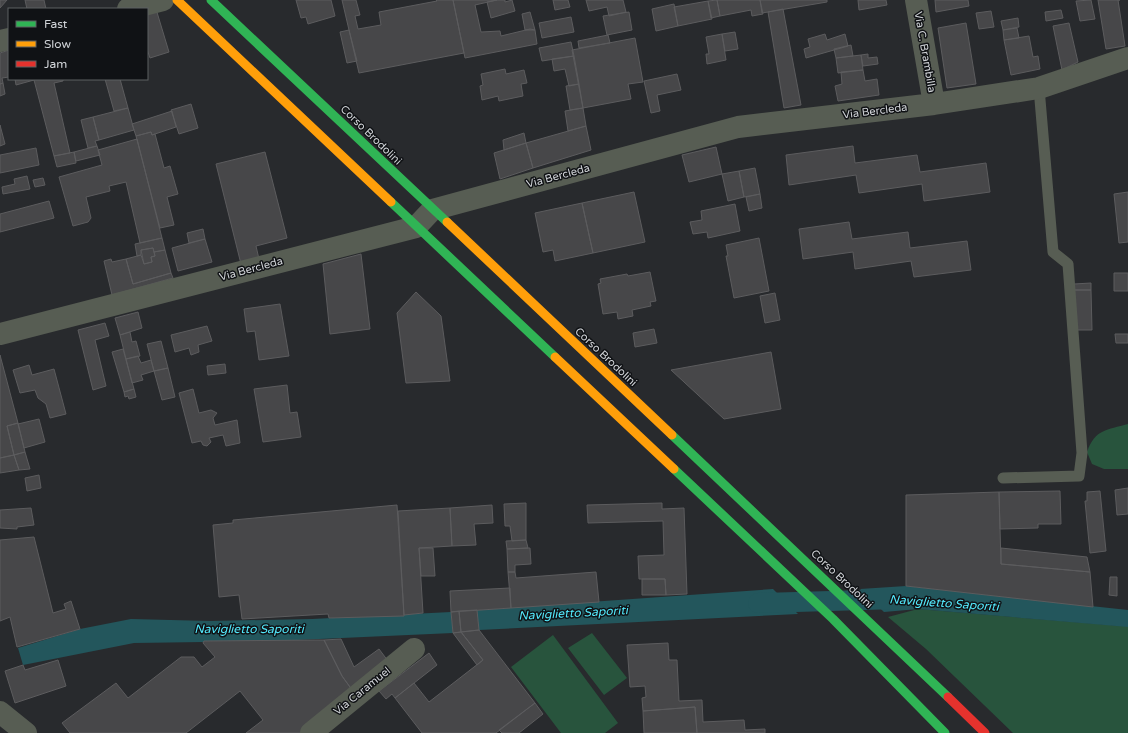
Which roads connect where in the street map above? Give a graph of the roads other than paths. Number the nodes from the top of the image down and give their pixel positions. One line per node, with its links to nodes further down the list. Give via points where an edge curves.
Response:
1 (163, 0): 5 (street)
2 (177, 0): 10 (main road)
3 (211, 0): 9 (main road, Corso Brodolini)
4 (916, 0): 8 (street, Via C. Brambilla)
5 (132, 8)
6 (1128, 58): 7 (street, Via Bercleda)
7 (1039, 88): 8 (street, Via Bercleda); 12 (lane, via 1053,252 1068,264 1082,453 1079,476)
8 (934, 104): 9 (street, Via Bercleda, via 738,127)
9 (432, 210): 10 (street); 18 (main road, Corso Brodolini)
10 (416, 227): 11 (street, Via Bercleda); 17 (main road, via 832,619)
11 (0, 334)
12 (1003, 478)
13 (414, 649): 16 (street, Via Caramuel)
14 (0, 712): 15 (street)
15 (26, 733)
16 (311, 733)
17 (945, 733)
18 (985, 733)

